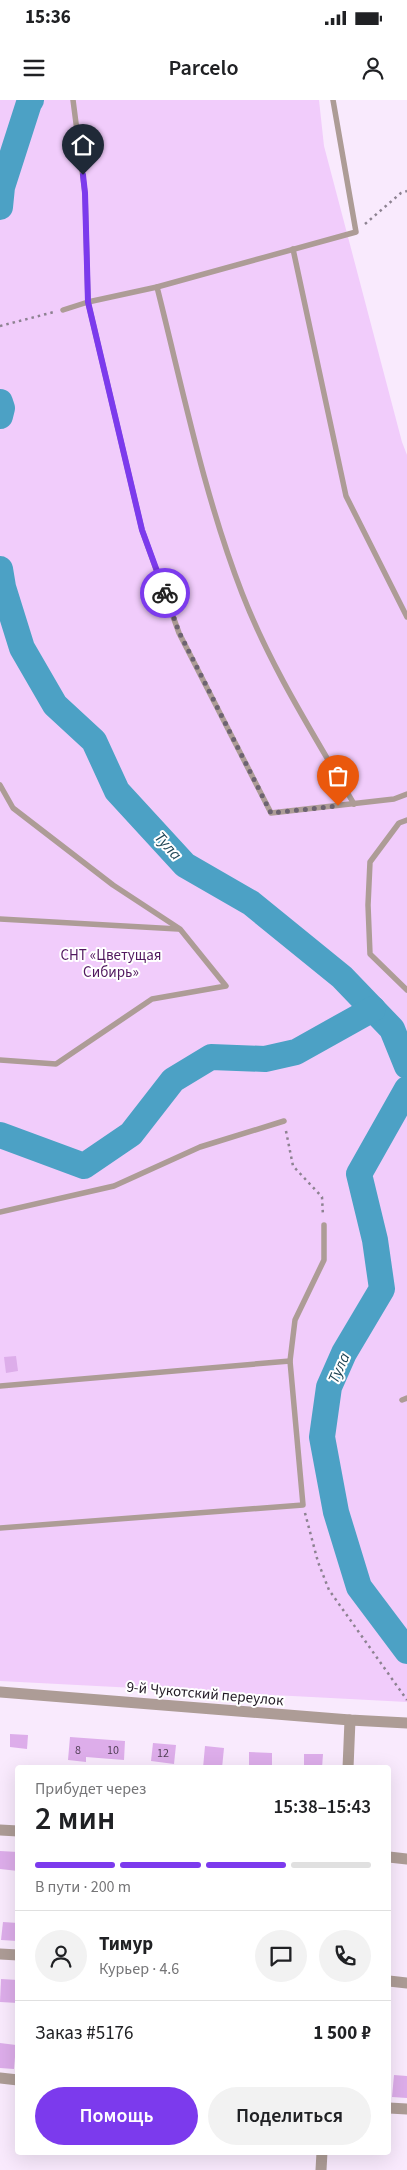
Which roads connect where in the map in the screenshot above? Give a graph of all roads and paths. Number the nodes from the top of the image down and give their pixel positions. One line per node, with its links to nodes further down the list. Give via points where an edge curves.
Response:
1 (73, 100): 7 (lane, via 85,193)
2 (333, 100): 4 (lane)
3 (407, 191): 4 (path)
4 (356, 232): 5 (lane)
5 (293, 249): 6 (lane); 10 (lane, via 346,496)
6 (157, 287): 7 (lane); 13 (lane, via 208,492 243,594 287,690)
7 (88, 302): 8 (lane); 13 (lane, via 142,530 179,632 271,813)
8 (63, 310): 9 (path)
9 (0, 326)
10 (407, 617)
11 (0, 785): 16 (lane, via 13,808 113,885)
12 (407, 794): 13 (lane, via 394,799)
13 (354, 804)
14 (407, 820): 17 (lane, via 399,823 370,862 368,905 370,954)
15 (0, 920): 16 (lane)
16 (180, 929): 18 (lane, via 226,986 152,999 56,1064)
17 (407, 990)
18 (0, 1060)
19 (284, 1121): 20 (lane, via 200,1147 114,1186); 21 (path, via 293,1166 322,1197)
20 (0, 1212)
21 (324, 1225): 22 (lane, via 324,1260 294,1320)
22 (290, 1361): 23 (lane); 24 (lane)
23 (0, 1386)
24 (303, 1505): 25 (lane); 27 (path, via 329,1590)
25 (0, 1528)
26 (0, 1692): 28 (street, 9-й Чукотский переулок)
27 (407, 1700)
28 (350, 1720): 29 (street, 9-й Чукотский переулок); 30 (street)
29 (407, 1723)
30 (348, 1765)
31 (0, 1830): 32 (street)
32 (15, 1831)
33 (391, 1857): 34 (street)
34 (407, 1858)
35 (0, 1954): 36 (street)
36 (15, 1955)
37 (391, 1981): 38 (street)
38 (407, 1983)
39 (0, 2078): 40 (street)
40 (15, 2080)
41 (391, 2108): 42 (street)
42 (407, 2109)
43 (322, 2155): 44 (street)
44 (321, 2170)

